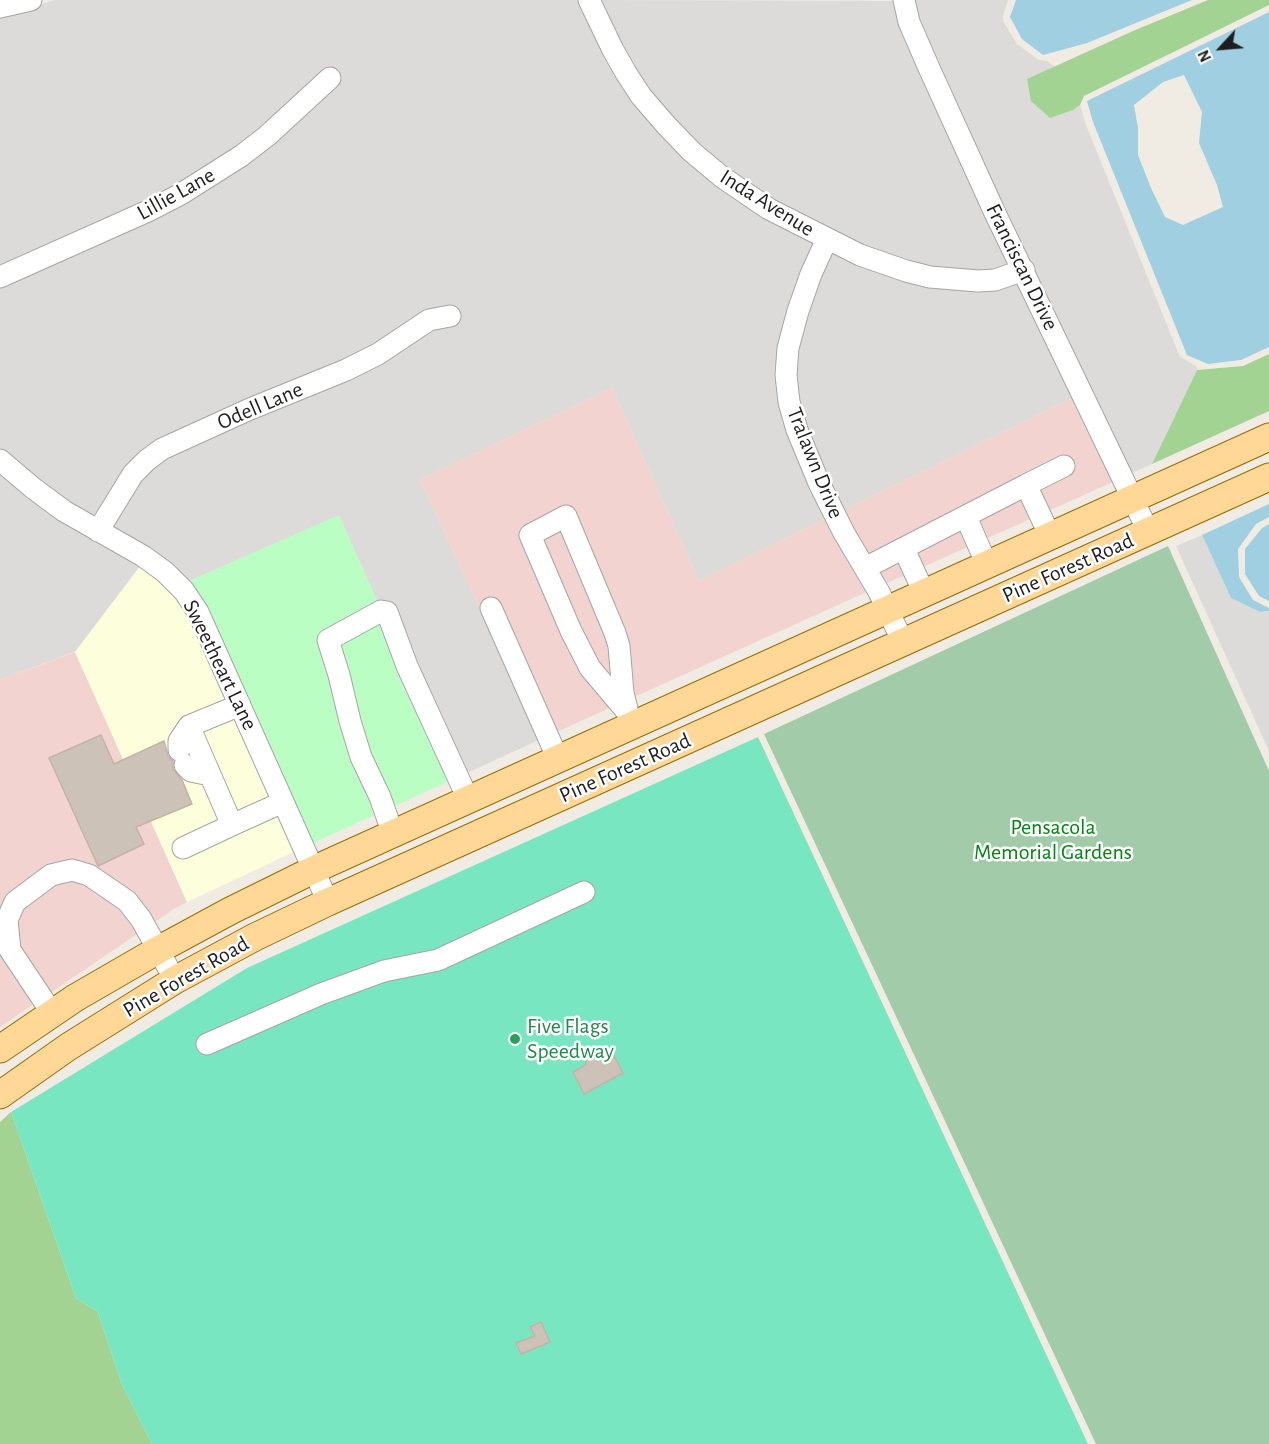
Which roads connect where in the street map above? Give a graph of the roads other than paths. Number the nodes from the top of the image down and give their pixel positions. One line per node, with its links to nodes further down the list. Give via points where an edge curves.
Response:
1 (31, 0): 4 (street)
2 (590, 0): 6 (street, Inda Avenue, via 626,73 666,126 692,152 745,193)
3 (904, 0): 7 (street, Franciscan Drive, via 928,68)
4 (0, 6)
5 (330, 78): 8 (street, Lillie Lane, via 267,136 181,194)
6 (827, 239): 7 (street, Inda Avenue, via 883,264 930,277 995,280); 22 (street, Tralawn Drive, via 804,292 788,348 789,402 819,483)
7 (1024, 270): 15 (street, Franciscan Drive)
8 (0, 277)
9 (450, 316): 17 (street, Odell Lane, via 429,320 346,370 162,449 133,474)
10 (1269, 437): 15 (main road, Pine Forest Road)
11 (0, 460): 17 (street, Sweetheart Lane, via 48,500)
12 (1064, 466): 14 (street)
13 (1269, 477): 18 (main road, Pine Forest Road)
14 (1026, 485): 16 (street); 19 (street)
15 (1133, 499): 18 (street, Franciscan Drive); 19 (main road, Pine Forest Road)
16 (966, 516): 20 (street); 21 (street)
17 (98, 531): 29 (street, Sweetheart Lane, via 143,556 184,591 198,612)
18 (1148, 531): 26 (main road, Pine Forest Road)
19 (1050, 536): 21 (main road, Pine Forest Road)
20 (904, 549): 22 (street); 23 (street)
21 (987, 565): 23 (main road, Pine Forest Road)
22 (865, 568): 25 (street, Tralawn Drive)
23 (924, 593): 25 (main road, Pine Forest Road)
24 (491, 609): 32 (street)
25 (888, 610): 26 (street, Tralawn Drive); 27 (main road, Pine Forest Road)
26 (903, 642): 28 (main road, Pine Forest Road)
27 (812, 644): 28 (main road); 30 (main road, Pine Forest Road)
28 (827, 676): 36 (main road, Pine Forest Road)
29 (240, 705): 31 (street); 37 (street, Sweetheart Lane)
30 (629, 719): 30 (street, via 615,633 566,516 530,535 571,631 591,668); 32 (main road, Pine Forest Road)
31 (189, 726): 34 (street); 34 (street, via 179,741 182,757 191,771)
32 (558, 759): 33 (main road, Pine Forest Road)
33 (531, 771): 35 (main road, Pine Forest Road); 36 (main road)
34 (210, 776): 38 (street)
35 (468, 799): 39 (main road, Pine Forest Road); 39 (street, via 416,688 387,612 381,611 328,640 361,758)
36 (546, 804): 43 (main road, Pine Forest Road)
37 (286, 808): 38 (street); 41 (street, Sweetheart Lane)
38 (232, 825): 40 (street)
39 (393, 834): 41 (main road, Pine Forest Road)
40 (183, 848)
41 (313, 870): 43 (street, Sweetheart Lane); 44 (main road, Pine Forest Road)
42 (585, 892): 47 (street, via 438,960 384,971)
43 (328, 902): 45 (main road, Pine Forest Road)
44 (158, 950): 45 (street); 46 (main road, Pine Forest Road); 46 (street, via 128,901 88,875 72,870 51,875 15,902 7,920 10,950)
45 (175, 980): 49 (main road, Pine Forest Road)
46 (52, 1013): 48 (main road, Pine Forest Road)
47 (207, 1044)
48 (0, 1049)
49 (0, 1095)

